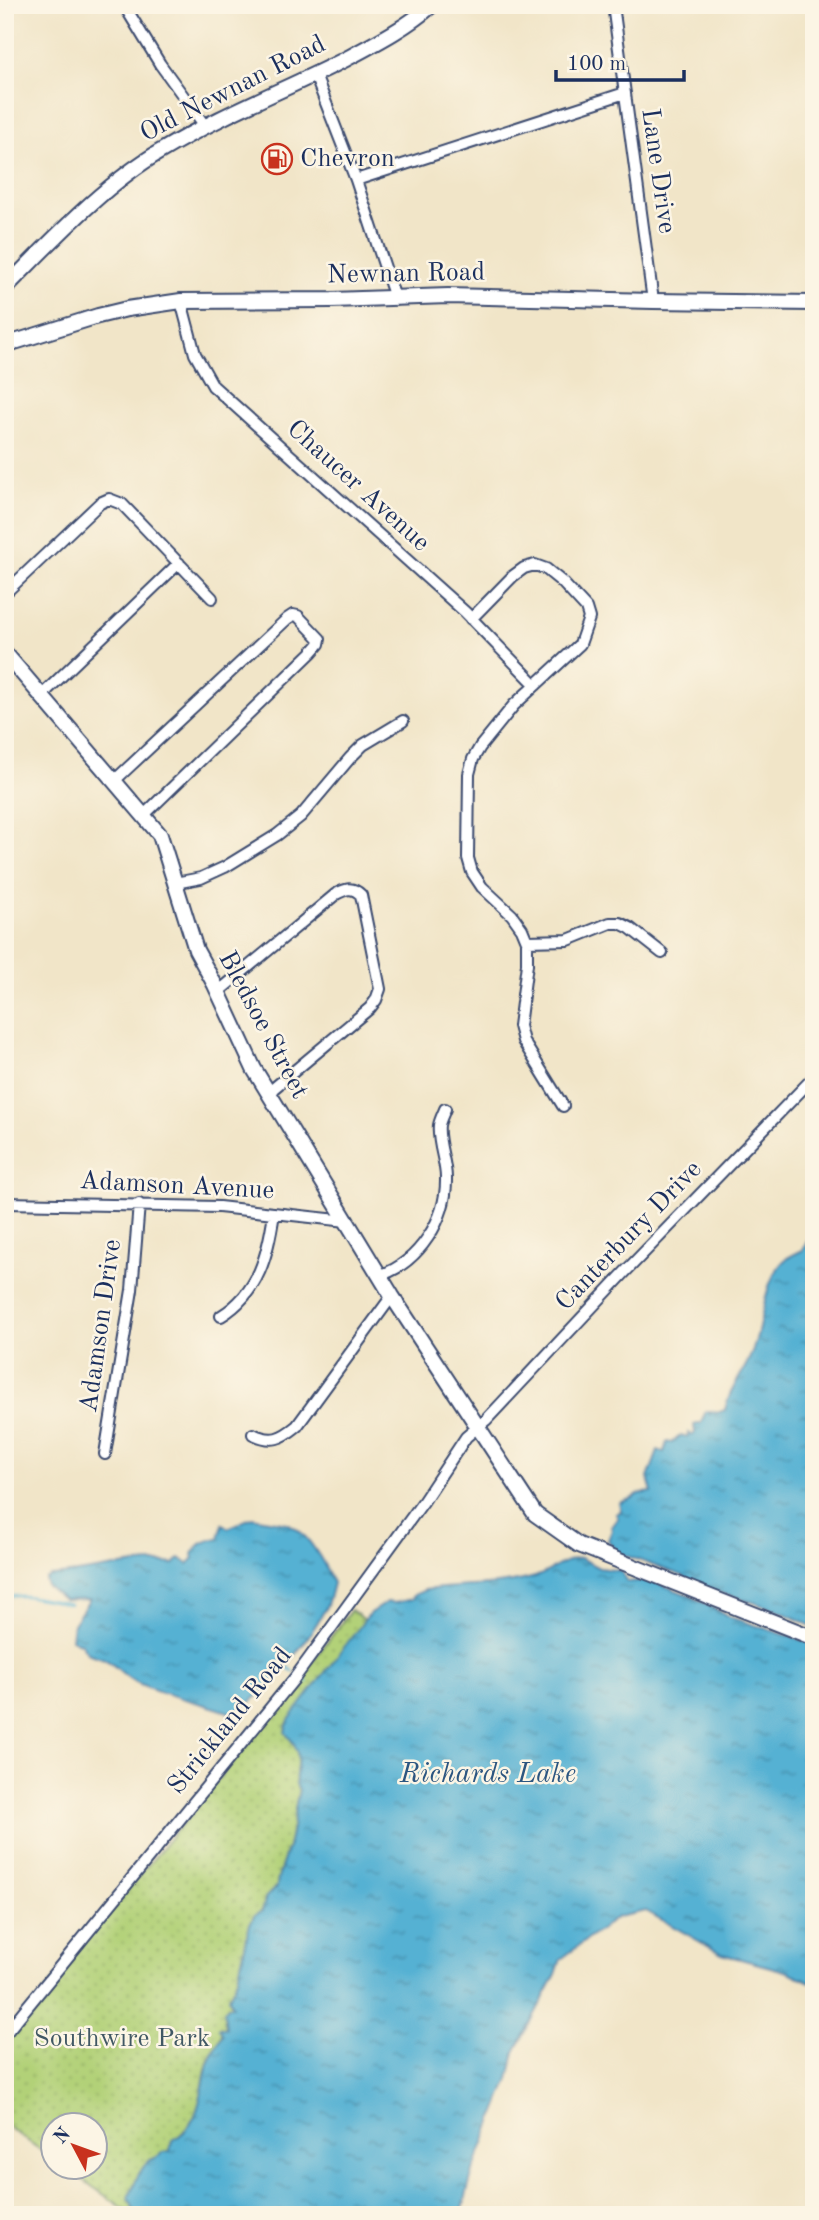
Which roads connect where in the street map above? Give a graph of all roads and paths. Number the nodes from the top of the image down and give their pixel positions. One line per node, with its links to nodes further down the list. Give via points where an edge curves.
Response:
1 (124, 5): 6 (street)
2 (432, 5): 4 (street, Old Newnan Road, via 378,42)
3 (613, 5): 5 (street, Lane Drive)
4 (315, 75): 6 (street, Old Newnan Road); 7 (street)
5 (625, 93): 7 (street); 11 (street, Lane Drive)
6 (205, 126): 8 (street, Old Newnan Road, via 126,175)
7 (356, 180): 9 (street)
8 (5, 288)
9 (395, 298): 10 (street, Newnan Road); 11 (street, Newnan Road)
10 (181, 302): 13 (street, Newnan Road, via 98,316); 17 (street, Chaucer Avenue, via 195,354 213,386)
11 (653, 302): 12 (street, Newnan Road)
12 (814, 303)
13 (5, 345)
14 (179, 563): 15 (street, via 122,504 109,499); 16 (street); 20 (street)
15 (5, 593)
16 (212, 598)
17 (471, 619): 19 (street, Chaucer Avenue); 19 (street, via 524,568 536,565 562,582 586,608 589,618 580,644)
18 (5, 653): 20 (street, Bledsoe Street)
19 (536, 685): 25 (street, via 480,747 469,774 468,858 472,872 512,915)
20 (41, 696): 22 (street, Bledsoe Street)
21 (403, 721): 24 (street, via 349,758 301,816 277,835 225,867)
22 (114, 780): 23 (street, Bledsoe Street); 23 (street, via 287,619 298,616 320,639 312,652)
23 (144, 815): 24 (street, Bledsoe Street, via 160,835)
24 (175, 883): 27 (street, Bledsoe Street, via 196,950)
25 (527, 941): 26 (street, via 568,940 610,923 630,928); 30 (street, via 519,1026 523,1041)
26 (662, 953)
27 (218, 992): 29 (street, Bledsoe Street); 29 (street, via 336,894 347,889 360,895 380,989 376,999 339,1036)
28 (814, 1077): 39 (street, Canterbury Drive)
29 (268, 1093): 35 (street, Bledsoe Street)
30 (563, 1106)
31 (445, 1109): 36 (street, via 439,1125 446,1178 436,1220 424,1243 406,1262)
32 (5, 1203): 33 (street, Adamson Avenue)
33 (139, 1204): 34 (street, Adamson Avenue); 41 (street, Adamson Drive, via 132,1290)
34 (274, 1213): 35 (street, Adamson Avenue); 38 (street, via 262,1270 247,1294)
35 (347, 1221): 36 (street, Bledsoe Street)
36 (381, 1275): 37 (street, Bledsoe Street)
37 (392, 1296): 39 (street, Bledsoe Street); 40 (street, via 297,1426 274,1440)
38 (221, 1316)
39 (477, 1427): 42 (street, Bledsoe Street, via 535,1514 579,1545); 43 (street, Strickland Road, via 294,1679)
40 (253, 1434)
41 (104, 1454)
42 (814, 1639)
43 (5, 2034)

